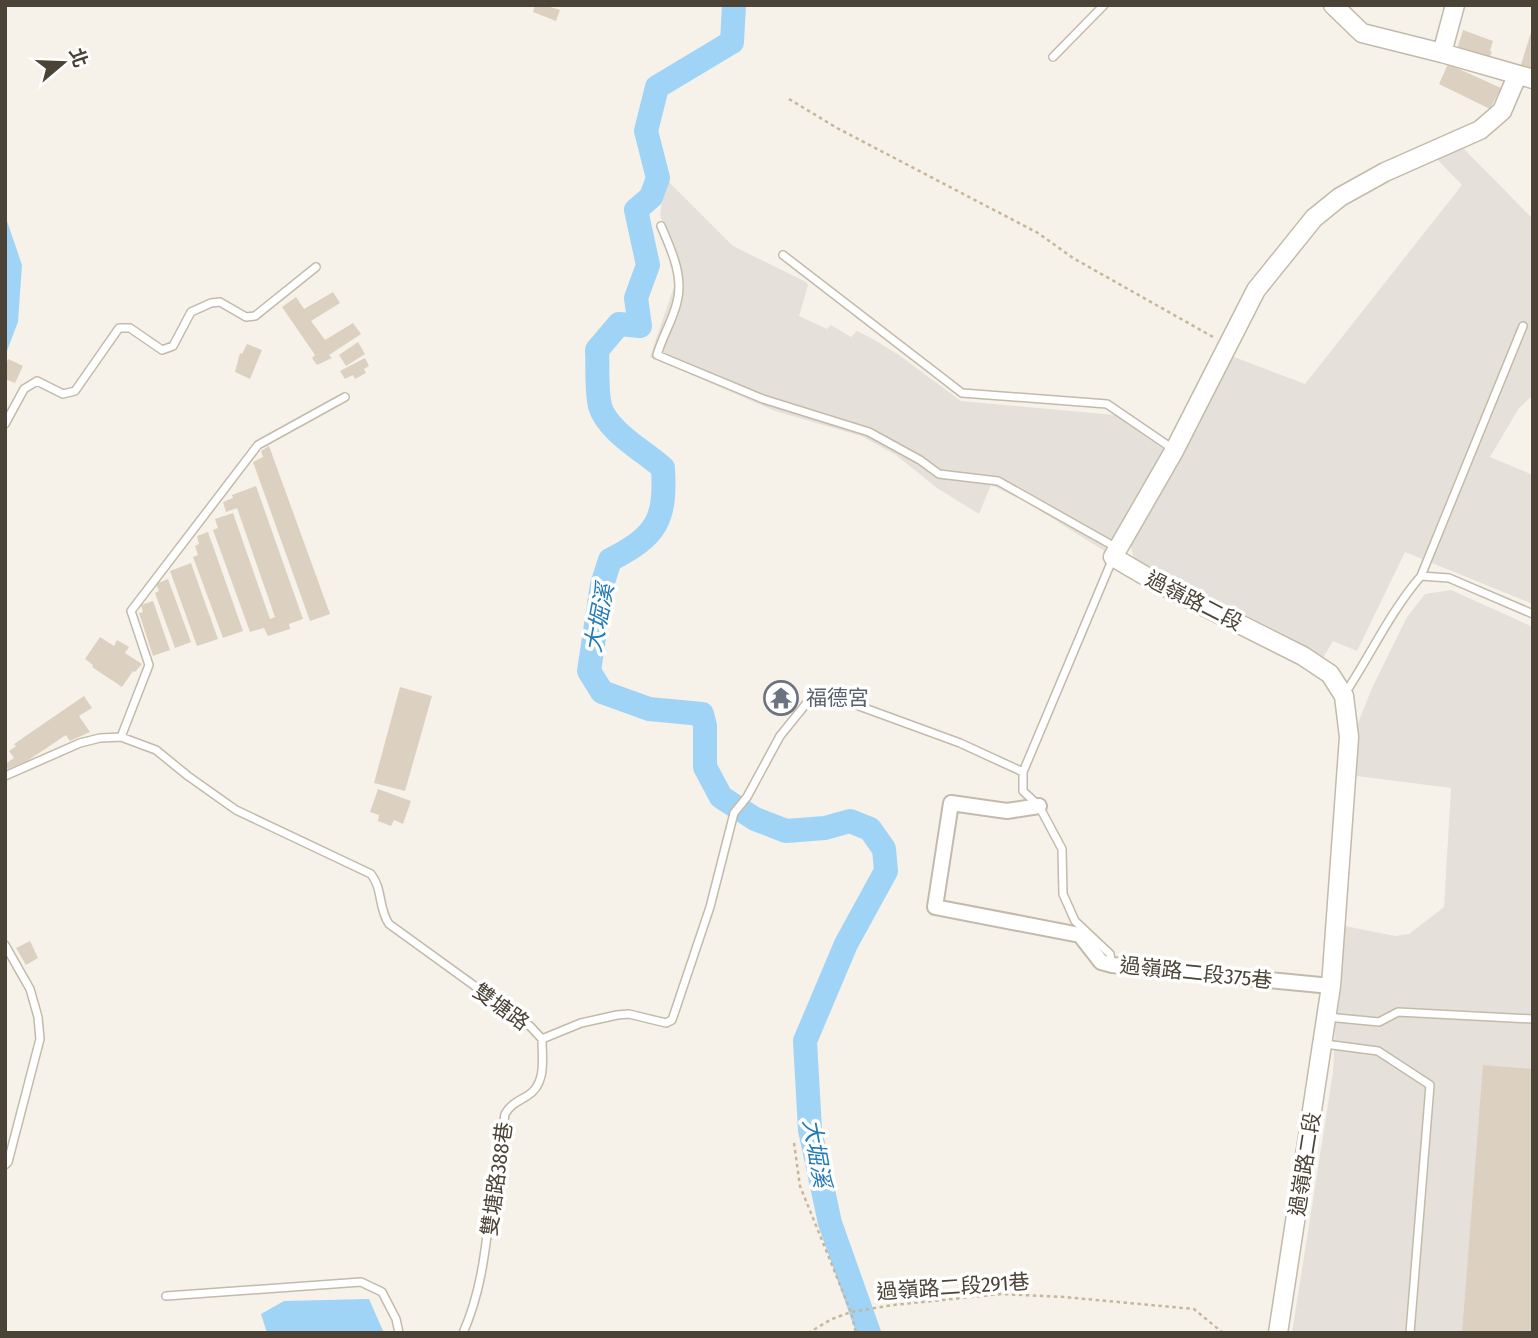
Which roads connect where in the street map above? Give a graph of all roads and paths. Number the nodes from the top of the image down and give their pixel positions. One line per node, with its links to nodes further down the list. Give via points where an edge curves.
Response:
1 (1104, 5): 5 (lane)
2 (1333, 5): 4 (street, via 1362,33)
3 (1455, 5): 4 (street)
4 (1442, 52): 6 (street)
5 (1053, 57)
6 (1525, 77): 12 (street, via 1502,111 1480,130 1385,172 1314,218 1256,290)
7 (789, 99): 12 (path, via 1038,233 1073,258)
8 (661, 226): 16 (lane, via 679,292 657,355 763,399 869,432 939,474 998,481)
9 (783, 255): 15 (lane, via 962,393 1107,404)
10 (316, 267): 14 (lane, via 255,316 246,317 220,302 191,312 168,349 162,350 130,328 119,328 75,391 63,394 37,381 24,389)
11 (1523, 326): 17 (lane)
12 (1226, 344): 15 (street)
13 (345, 397): 20 (lane, via 258,445 131,611 149,665)
14 (5, 424)
15 (1174, 451): 16 (street)
16 (1116, 553): 19 (street, 過嶺路二段, via 1154,581 1303,656 1330,674); 21 (lane)
17 (1420, 576): 18 (lane, via 1449,578); 19 (lane)
18 (1533, 614)
19 (1344, 696): 26 (street, 過嶺路二段, via 1349,737)
20 (121, 737): 22 (lane, 雙塘路, via 80,743); 29 (lane, 雙塘路, via 156,750 236,810 371,874 389,924)
21 (1023, 772): 23 (lane, via 1023,791); 29 (lane, 雙塘路, via 960,744 822,693 814,694 789,722 734,813 710,907 672,1020 666,1023 629,1014 600,1017)
22 (5, 776)
23 (1039, 806): 25 (lane, via 1062,849 1063,894 1075,921 1110,954); 25 (street, 過嶺路二段375巷, via 1007,811 951,803 935,907 1080,935 1101,962)
24 (5, 945): 32 (lane, via 30,989 40,1039)
25 (1112, 965): 26 (street, 過嶺路二段375巷)
26 (1331, 986): 27 (street, 過嶺路二段)
27 (1327, 1017): 28 (lane, via 1379,1022 1398,1012); 30 (street, 過嶺路二段)
28 (1533, 1019)
29 (542, 1039): 36 (lane, 雙塘路388巷, via 541,1082 505,1114 486,1257)
30 (1324, 1043): 40 (street, 過嶺路二段); 41 (lane, via 1378,1051 1430,1085)
31 (794, 1143): 34 (path, via 800,1186)
32 (5, 1165)
33 (166, 1296): 35 (lane, via 361,1282 382,1293)
34 (851, 1312): 37 (path, 過嶺路二段291巷); 38 (path); 39 (path, 過嶺路二段291巷, via 1002,1294 1064,1297 1194,1309)
35 (399, 1333)
36 (463, 1333)
37 (807, 1333)
38 (856, 1333)
39 (1223, 1333)
40 (1278, 1333)
41 (1410, 1333)

